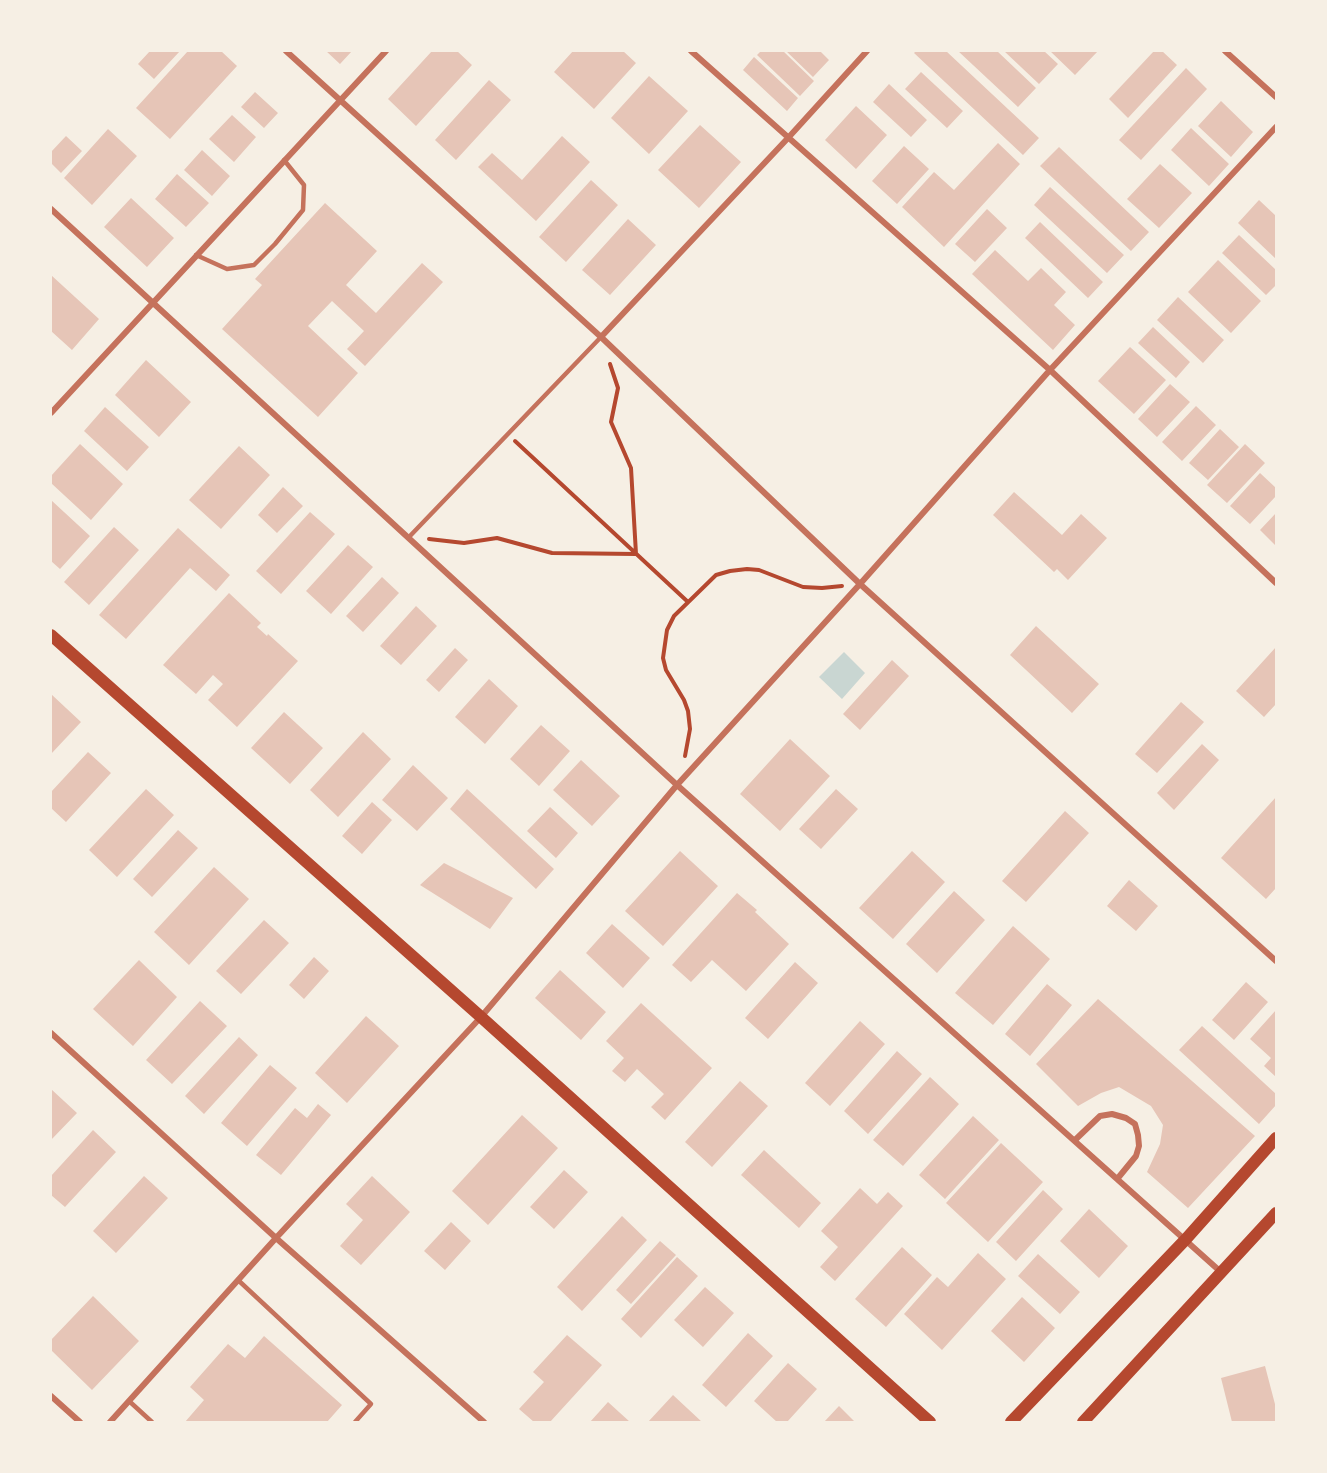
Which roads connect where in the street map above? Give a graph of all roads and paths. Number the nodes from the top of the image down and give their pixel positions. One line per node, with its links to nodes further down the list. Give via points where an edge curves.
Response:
1 (286, 51): 7 (street)
2 (386, 51): 7 (street)
3 (691, 51): 9 (street)
4 (867, 51): 9 (street)
5 (1225, 51): 6 (street)
6 (1276, 98)
7 (341, 100): 10 (street); 14 (street)
8 (1276, 127): 15 (street)
9 (788, 138): 14 (street); 15 (street)
10 (284, 160): 12 (street); 12 (lane, via 304,185 303,210 275,244 254,265 227,269)
11 (51, 209): 13 (street)
12 (196, 255): 13 (street)
13 (153, 302): 16 (street); 18 (street)
14 (601, 337): 17 (lane); 19 (path, via 618,388 611,422 631,468); 21 (street)
15 (1050, 370): 20 (street); 21 (street)
16 (51, 413)
17 (508, 434): 18 (lane); 19 (path)
18 (409, 537): 19 (path, via 464,543 496,538 552,553); 24 (street)
19 (636, 554): 22 (path)
20 (1276, 583)
21 (860, 584): 22 (path, via 803,587 747,568 716,575); 24 (street); 25 (street)
22 (688, 602): 24 (path, via 667,630 663,658 684,700 689,720 688,744)
23 (51, 635): 26 (main road)
24 (677, 784): 26 (street); 29 (street)
25 (1276, 961)
26 (481, 1017): 32 (street); 43 (main road)
27 (51, 1033): 32 (street)
28 (1276, 1138): 33 (main road)
29 (1075, 1140): 30 (street); 30 (street, via 1100,1116 1112,1114 1134,1124 1139,1146)
30 (1118, 1178): 33 (street)
31 (1276, 1214): 34 (main road)
32 (276, 1238): 35 (street); 42 (street)
33 (1186, 1239): 34 (street); 44 (main road)
34 (1222, 1273): 45 (main road)
35 (238, 1280): 37 (street); 41 (lane, via 371,1404)
36 (51, 1396): 38 (street)
37 (129, 1401): 39 (street); 40 (lane)
38 (80, 1422)
39 (110, 1422)
40 (152, 1422)
41 (355, 1422)
42 (484, 1422)
43 (930, 1422)
44 (1011, 1422)
45 (1083, 1422)

